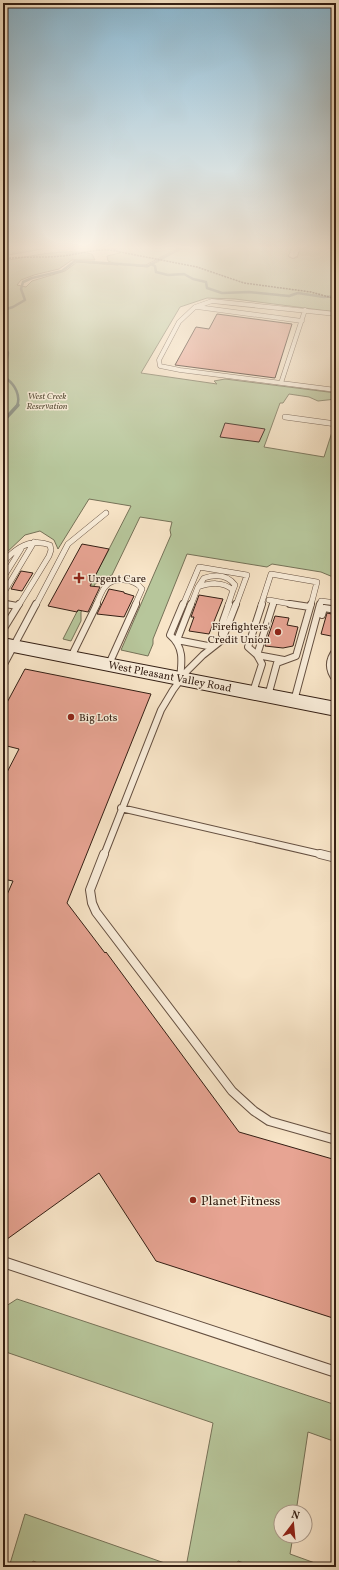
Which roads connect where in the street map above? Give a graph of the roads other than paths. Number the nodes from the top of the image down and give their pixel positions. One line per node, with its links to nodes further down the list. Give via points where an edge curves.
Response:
1 (180, 321): 4 (lane, via 159,360 160,366)
2 (286, 321): 3 (lane)
3 (301, 323): 4 (lane)
4 (281, 383): 5 (lane)
5 (336, 390)
6 (285, 417): 7 (lane)
7 (336, 424)
8 (106, 513): 26 (lane, via 68,544)
9 (34, 542): 10 (lane); 15 (lane); 20 (lane, via 50,545 51,550)
10 (23, 546): 11 (lane); 12 (lane)
11 (3, 563)
12 (3, 578)
13 (198, 587): 14 (lane, via 221,583); 14 (lane, via 204,578 215,574 231,580 235,585); 24 (lane)
14 (233, 590): 25 (lane, via 223,621)
15 (3, 594)
16 (263, 599): 17 (lane); 21 (lane, via 272,574 316,582); 30 (lane, via 248,647)
17 (274, 600): 21 (lane); 30 (lane)
18 (3, 603): 20 (lane)
19 (336, 603): 28 (lane, via 321,601)
20 (17, 606): 23 (lane)
21 (310, 607): 32 (lane, via 296,656)
22 (336, 610): 28 (lane, via 324,608 317,633)
23 (3, 630)
24 (177, 640): 25 (lane, via 170,635 199,567 247,575); 27 (lane); 35 (lane, via 180,647)
25 (222, 640): 27 (lane)
26 (9, 645): 31 (main road, West Pleasant Valley Road); 34 (lane)
27 (213, 646): 35 (lane)
28 (308, 649): 38 (lane)
29 (336, 650): 36 (lane, via 329,668)
30 (257, 656): 32 (lane); 37 (lane, via 262,664)
31 (71, 657): 33 (main road, West Pleasant Valley Road); 33 (lane, via 105,586 117,580 136,584 142,589)
32 (284, 660): 37 (lane, via 277,663)
33 (110, 664): 35 (main road, West Pleasant Valley Road)
34 (3, 666)
35 (180, 678): 37 (main road, West Pleasant Valley Road); 40 (lane, via 161,710)
36 (336, 680)
37 (261, 694): 38 (main road, West Pleasant Valley Road)
38 (294, 701): 39 (main road, West Pleasant Valley Road)
39 (335, 706)
40 (121, 808): 41 (lane); 42 (lane, via 90,890 96,912 232,1091 268,1120)
41 (336, 858)
42 (336, 1140)
43 (3, 1262): 44 (lane)
44 (336, 1372)

